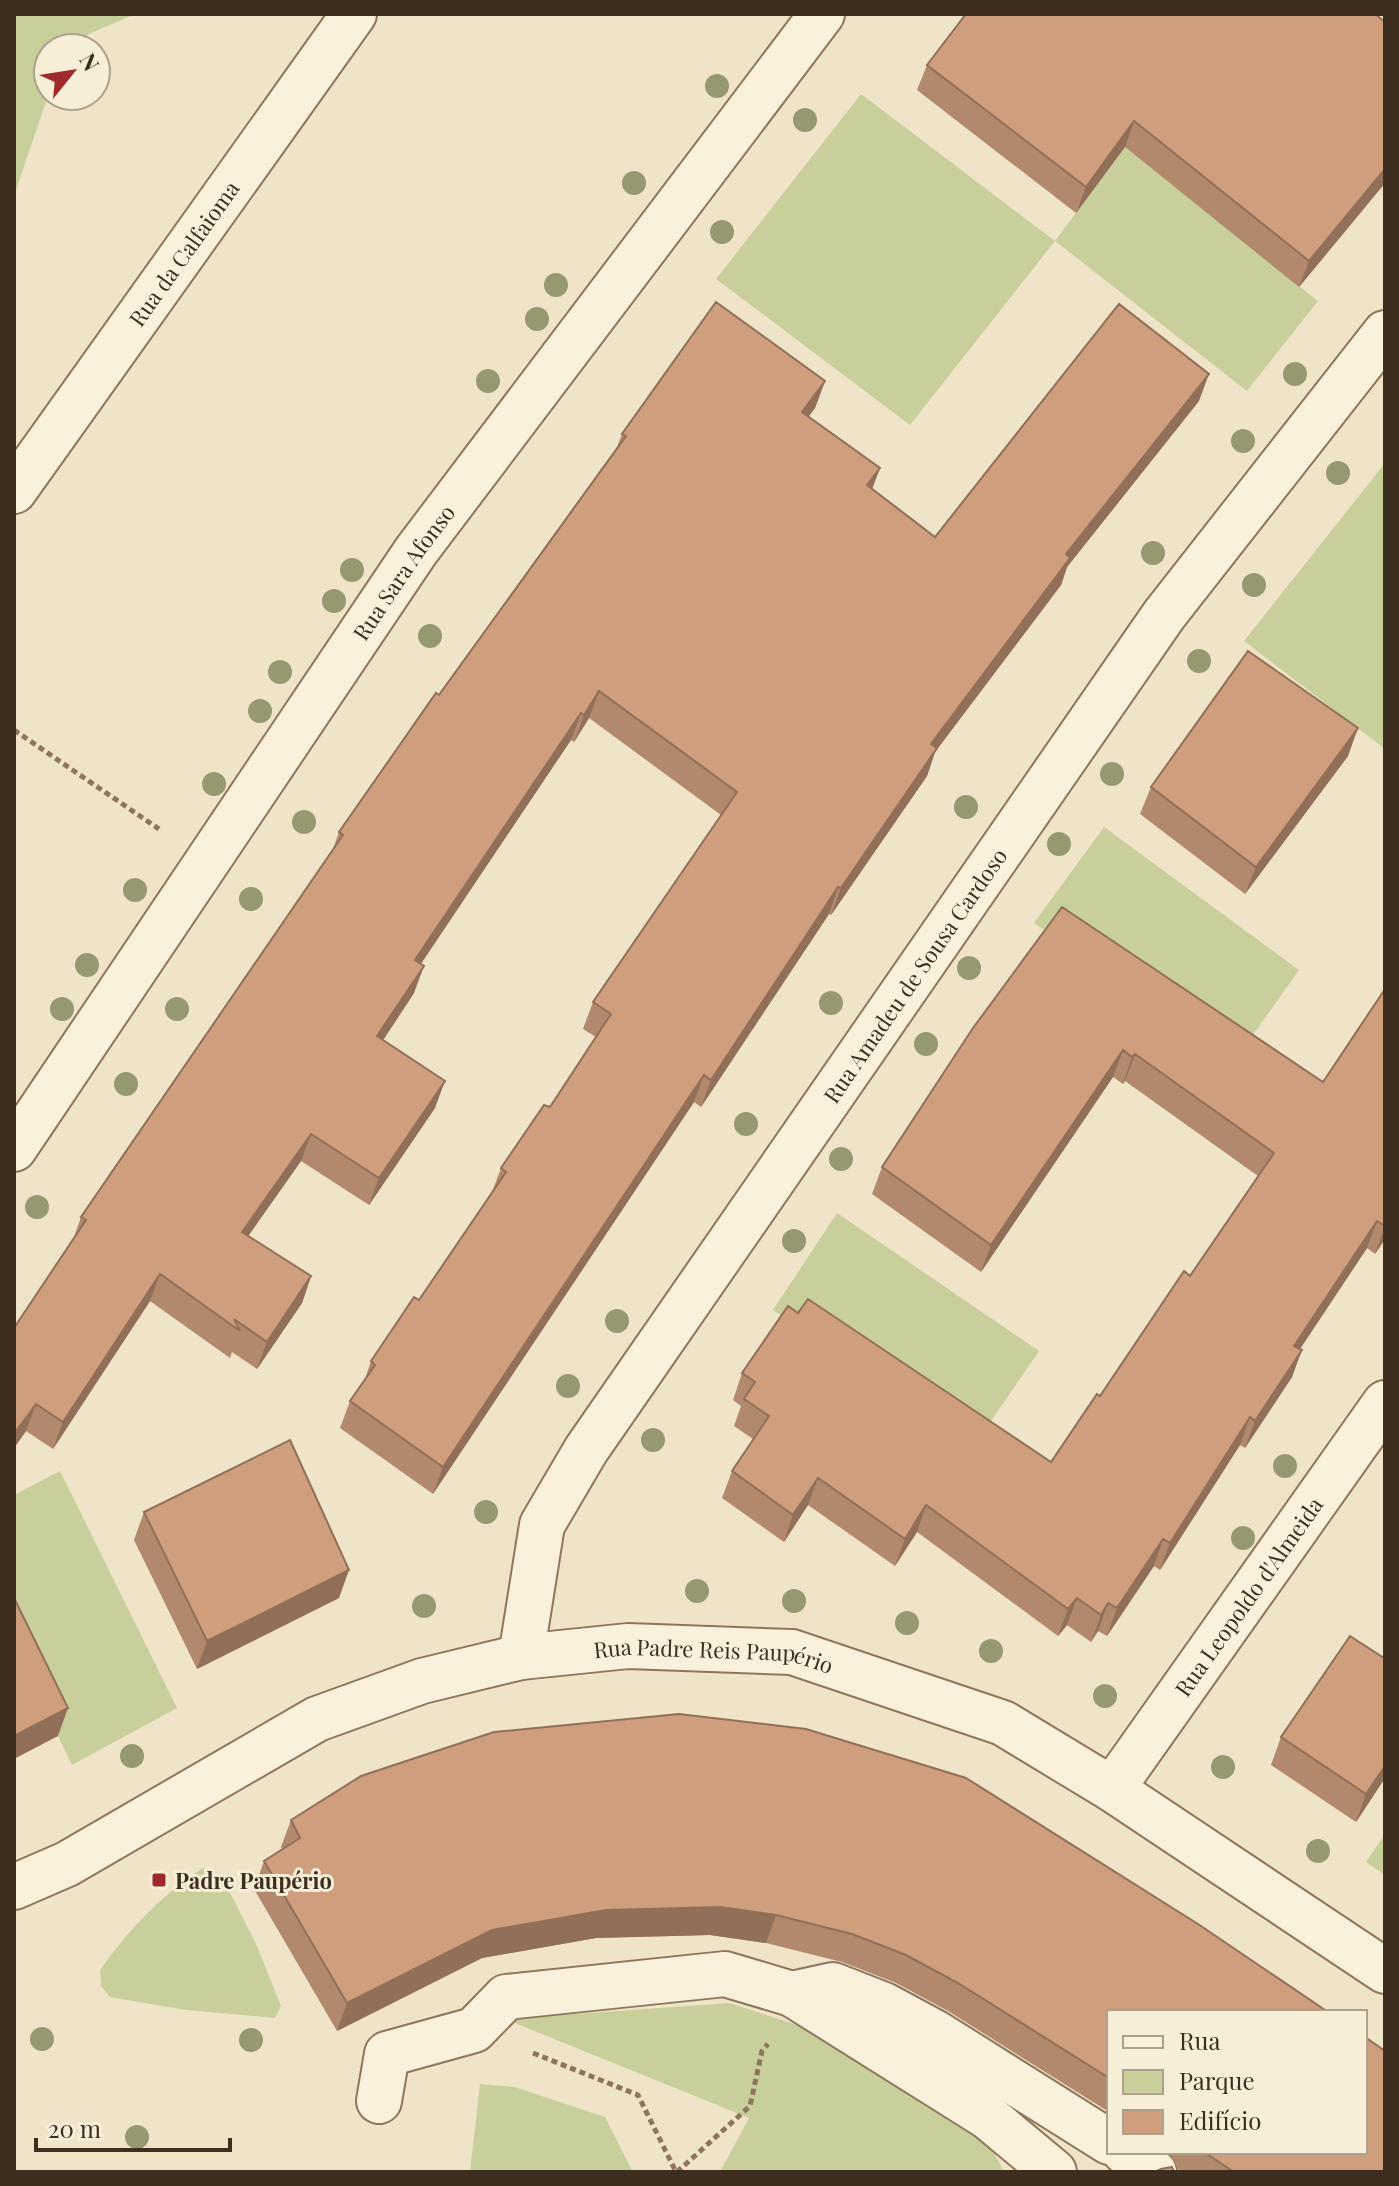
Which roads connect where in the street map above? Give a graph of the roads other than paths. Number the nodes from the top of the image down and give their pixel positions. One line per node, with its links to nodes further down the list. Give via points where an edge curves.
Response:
1 (354, 14): 4 (street, Rua da Calfaioma)
2 (822, 14): 5 (street, Rua Sara Afonso, via 416,551)
3 (1385, 333): 7 (street, Rua Amadeu de Sousa Cardoso, via 1164,615 586,1450 542,1525)
4 (14, 491)
5 (14, 1149)
6 (1385, 1403): 8 (street, Rua Leopoldo d'Almeida)
7 (521, 1657): 8 (street, Rua Padre Reis Paupério, via 628,1646 792,1652 1003,1723); 9 (street, Rua Padre Reis Paupério, via 422,1681 317,1719 67,1864)
8 (1112, 1789): 10 (street, Rua Padre Reis Paupério)
9 (14, 1887)
10 (1385, 1971)
11 (792, 1994): 12 (street, via 725,1974 506,1997 474,2030 387,2054); 13 (street, via 833,1985 884,2005); 15 (street, via 988,2117)
12 (379, 2101)
13 (1107, 2141)
14 (1128, 2154): 16 (street)
15 (1054, 2172)
16 (1154, 2172)

